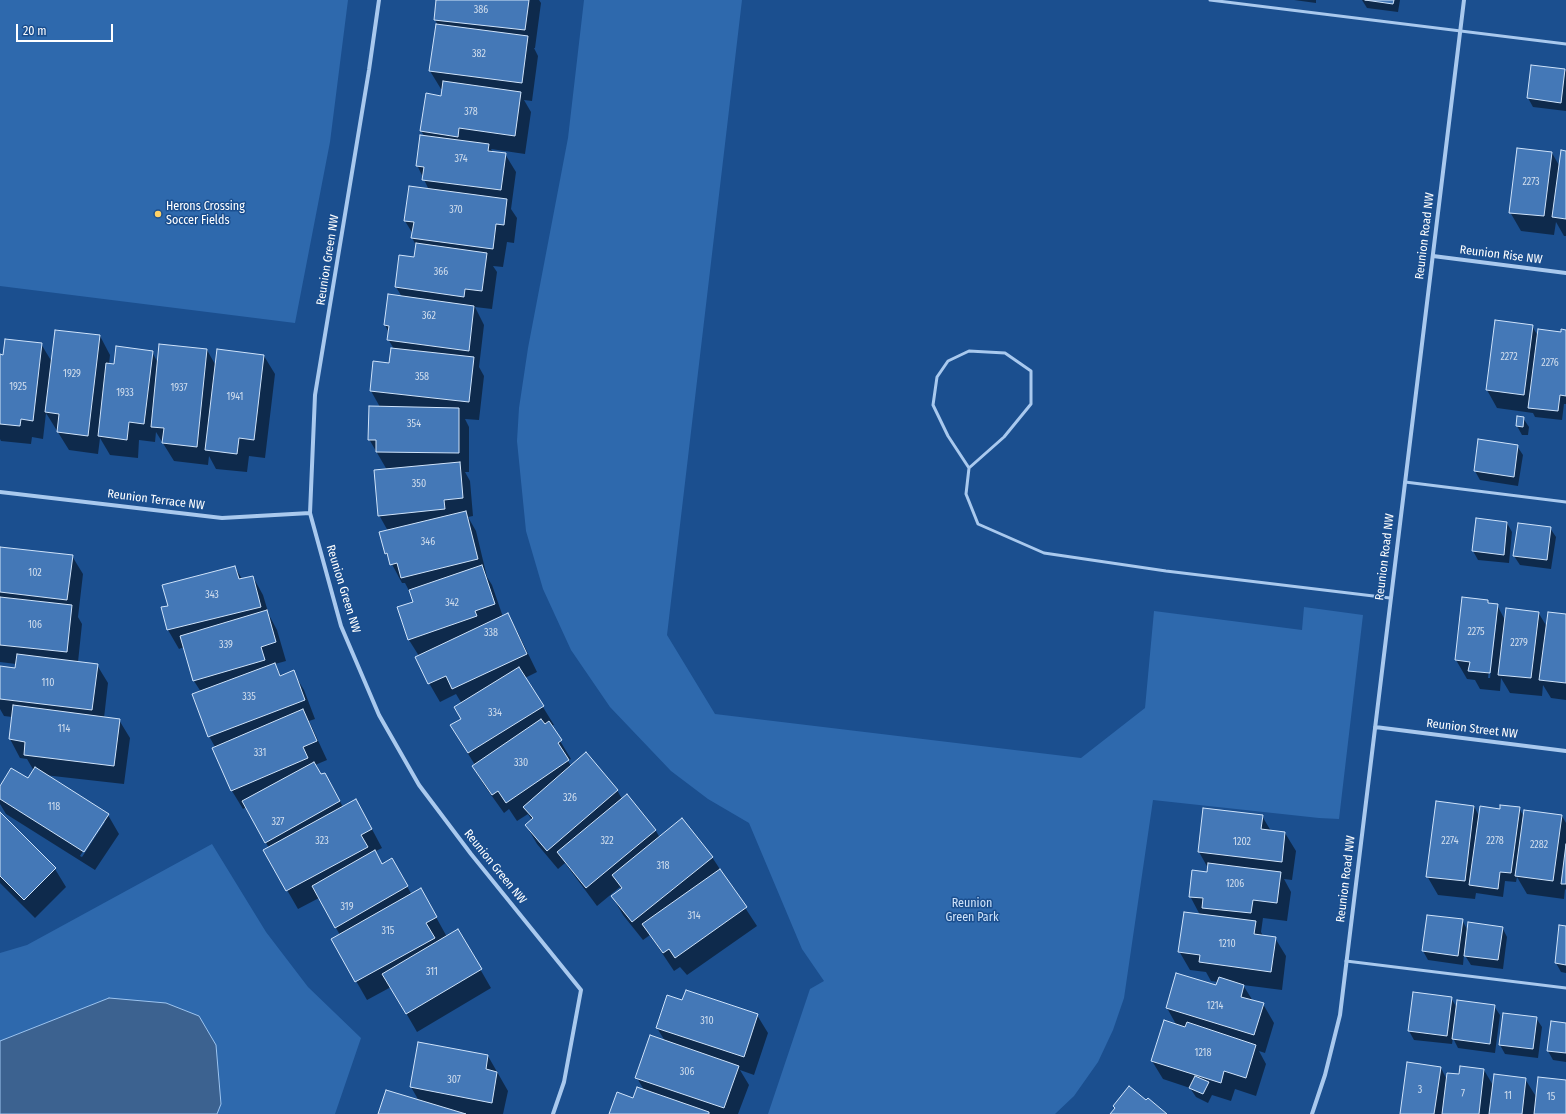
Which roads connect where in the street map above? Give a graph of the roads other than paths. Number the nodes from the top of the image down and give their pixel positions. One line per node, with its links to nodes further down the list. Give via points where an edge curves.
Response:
1 (379, 0): 12 (street, Reunion Green NW, via 316,395)
2 (1210, 0): 4 (lane)
3 (1464, 0): 4 (street, Reunion Road NW)
4 (1460, 31): 5 (lane); 6 (street, Reunion Road NW)
5 (1566, 44)
6 (1433, 256): 7 (street, Reunion Rise NW); 9 (street, Reunion Road NW)
7 (1566, 273)
8 (969, 468): 8 (lane, via 1004,436 1031,404 1031,371 1005,353 969,351 948,361 937,377 933,405 948,436); 13 (lane, via 966,494 978,524 1044,553 1166,571)
9 (1405, 482): 11 (lane); 13 (street, Reunion Road NW)
10 (0, 492): 12 (street, Reunion Terrace NW, via 222,518)
11 (1566, 502)
12 (310, 513): 18 (street, Reunion Green NW, via 342,626 379,715 419,785 581,990 564,1082)
13 (1390, 598): 14 (street, Reunion Road NW)
14 (1375, 727): 15 (street, Reunion Street NW); 16 (street, Reunion Road NW)
15 (1566, 751)
16 (1346, 961): 17 (lane); 19 (street, Reunion Road NW, via 1340,1015)
17 (1566, 988)
18 (553, 1114)
19 (1312, 1114)

